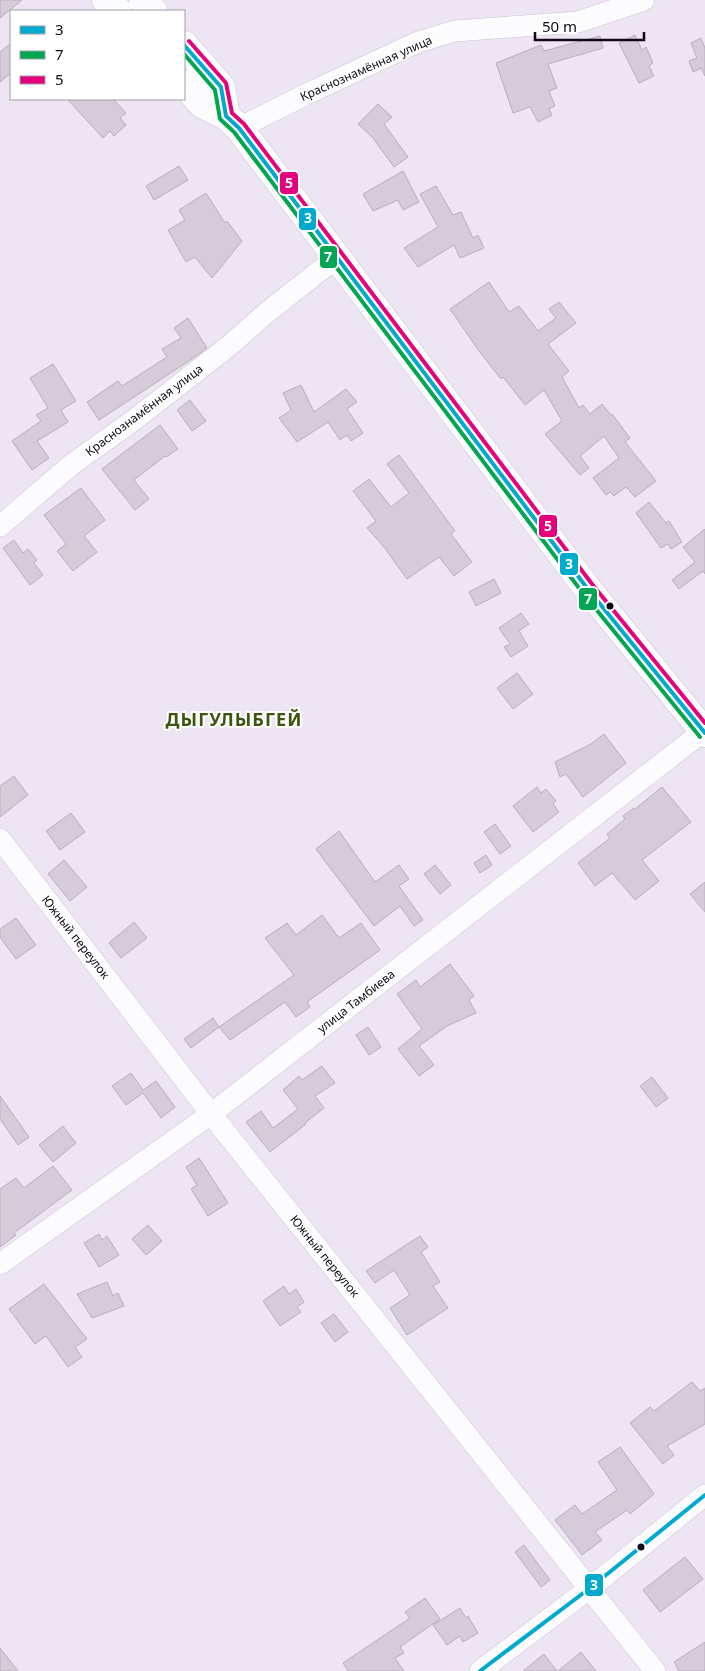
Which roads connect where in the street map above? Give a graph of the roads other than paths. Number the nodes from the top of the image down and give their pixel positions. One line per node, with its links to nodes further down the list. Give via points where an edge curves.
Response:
1 (106, 0): 4 (main road)
2 (143, 0): 5 (main road)
3 (644, 0): 8 (street, Краснознамённая улица, via 578,22 455,31 418,42 311,92)
4 (117, 10)
5 (152, 10)
6 (185, 47): 8 (main road, via 221,87)
7 (185, 85): 8 (main road, via 202,104)
8 (233, 122): 9 (main road)
9 (336, 258): 10 (street, Краснознамённая улица, via 134,420 70,465); 11 (main road, via 587,588)
10 (0, 526)
11 (704, 731): 13 (street, улица Тамбиева)
12 (0, 839): 13 (street, Южный переулок)
13 (211, 1114): 14 (street, улица Тамбиева); 16 (street, Южный переулок)
14 (0, 1264)
15 (705, 1495): 16 (street)
16 (590, 1588): 17 (street); 18 (street, Южный переулок)
17 (480, 1671)
18 (654, 1671)

